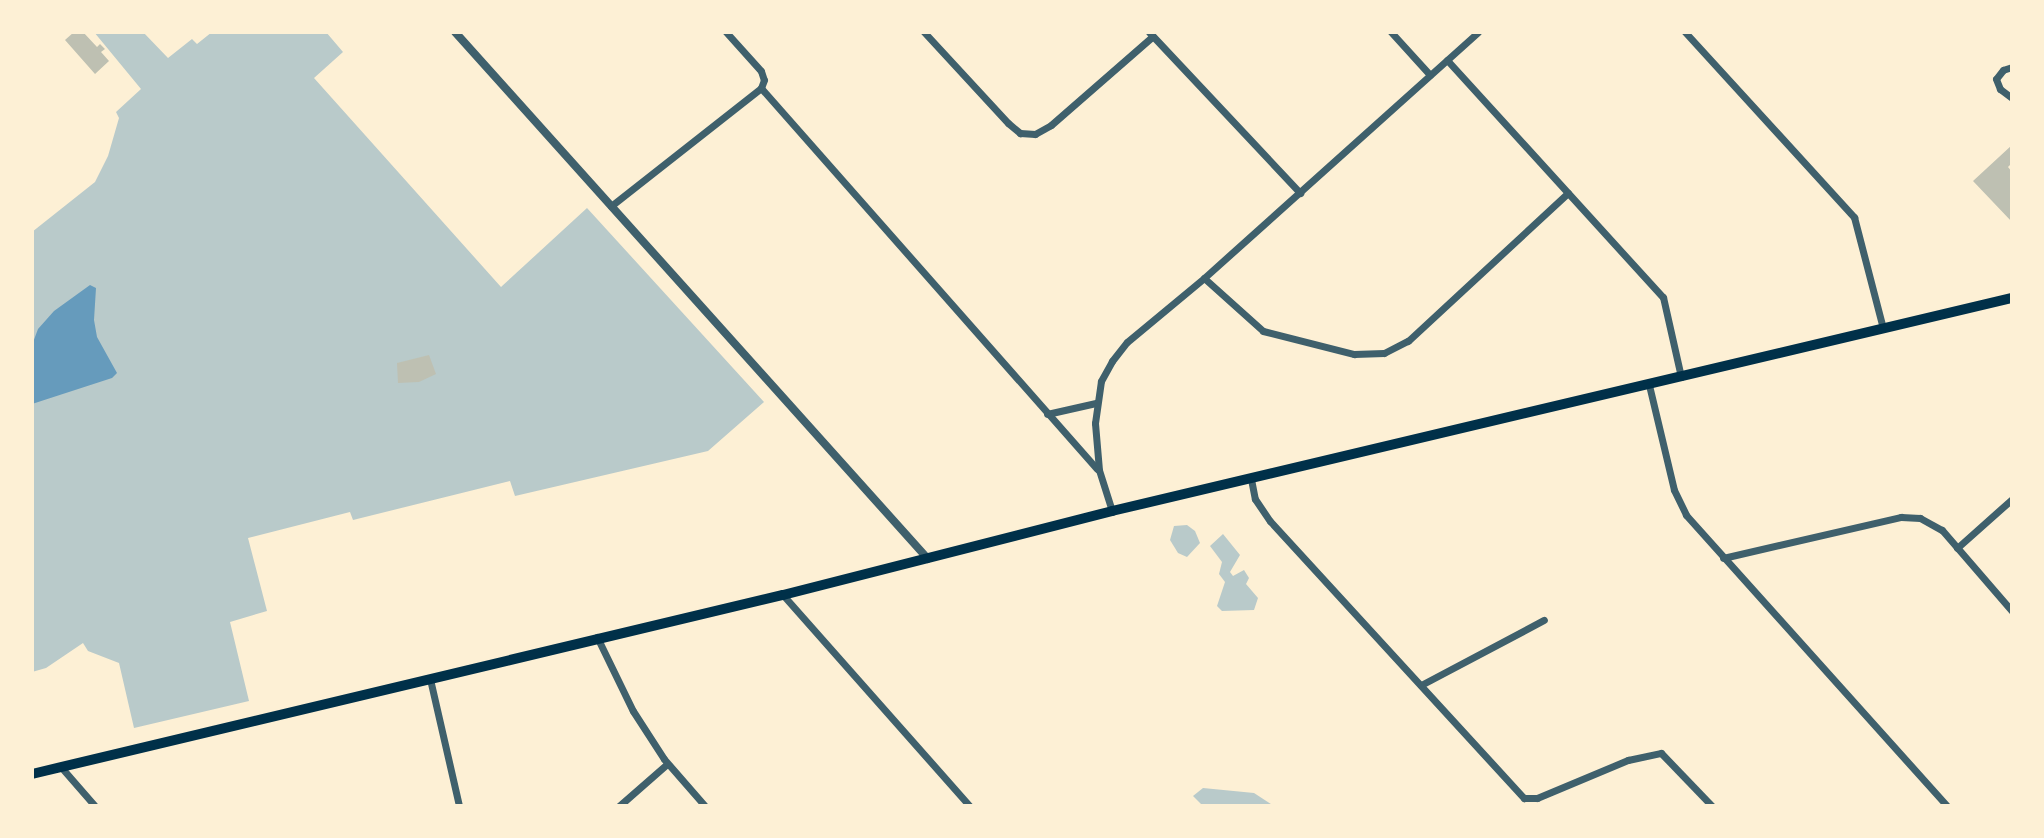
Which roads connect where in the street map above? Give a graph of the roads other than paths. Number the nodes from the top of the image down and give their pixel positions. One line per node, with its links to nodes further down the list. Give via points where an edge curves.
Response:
1 (726, 32): 11 (street, via 761,71)
2 (924, 32): 7 (street, via 1008,123 1020,133 1035,134)
3 (1391, 32): 10 (street)
4 (1478, 32): 8 (street)
5 (1685, 32): 18 (street, via 1854,217)
6 (460, 34): 15 (street)
7 (1151, 34): 13 (street)
8 (1447, 60): 10 (street); 14 (street)
9 (2012, 67): 12 (street, via 1996,79)
10 (1430, 75): 13 (street)
11 (761, 88): 15 (street); 22 (street)
12 (2012, 98)
13 (1300, 193): 16 (street)
14 (1568, 193): 16 (street, via 1408,341 1384,353 1354,354 1263,331); 19 (street, via 1663,297)
15 (611, 206): 29 (street)
16 (1204, 278): 21 (street, via 1127,342 1107,371)
17 (2012, 298): 18 (main road)
18 (1883, 328): 19 (main road)
19 (1681, 377): 20 (main road)
20 (1649, 385): 24 (main road); 28 (street, via 1674,490 1686,515)
21 (1096, 403): 22 (street); 23 (street)
22 (1047, 414): 23 (street)
23 (1099, 470): 26 (street)
24 (1251, 479): 26 (main road); 35 (street, via 1255,499 1270,521)
25 (2012, 499): 27 (street)
26 (1112, 511): 29 (main road)
27 (1957, 548): 28 (street, via 1942,530 1920,518 1901,517); 31 (street)
28 (1723, 558): 45 (street)
29 (928, 559): 30 (main road)
30 (783, 595): 33 (main road); 39 (street)
31 (2012, 611)
32 (1544, 620): 35 (street)
33 (597, 637): 34 (main road); 36 (street, via 633,711)
34 (430, 679): 37 (main road); 41 (street)
35 (1421, 685): 44 (street, via 1524,798 1537,798 1628,760 1661,753)
36 (667, 764): 42 (street); 43 (street)
37 (61, 767): 38 (main road); 40 (street)
38 (32, 774)
39 (969, 805)
40 (95, 806)
41 (459, 806)
42 (619, 806)
43 (705, 806)
44 (1712, 806)
45 (1947, 806)

